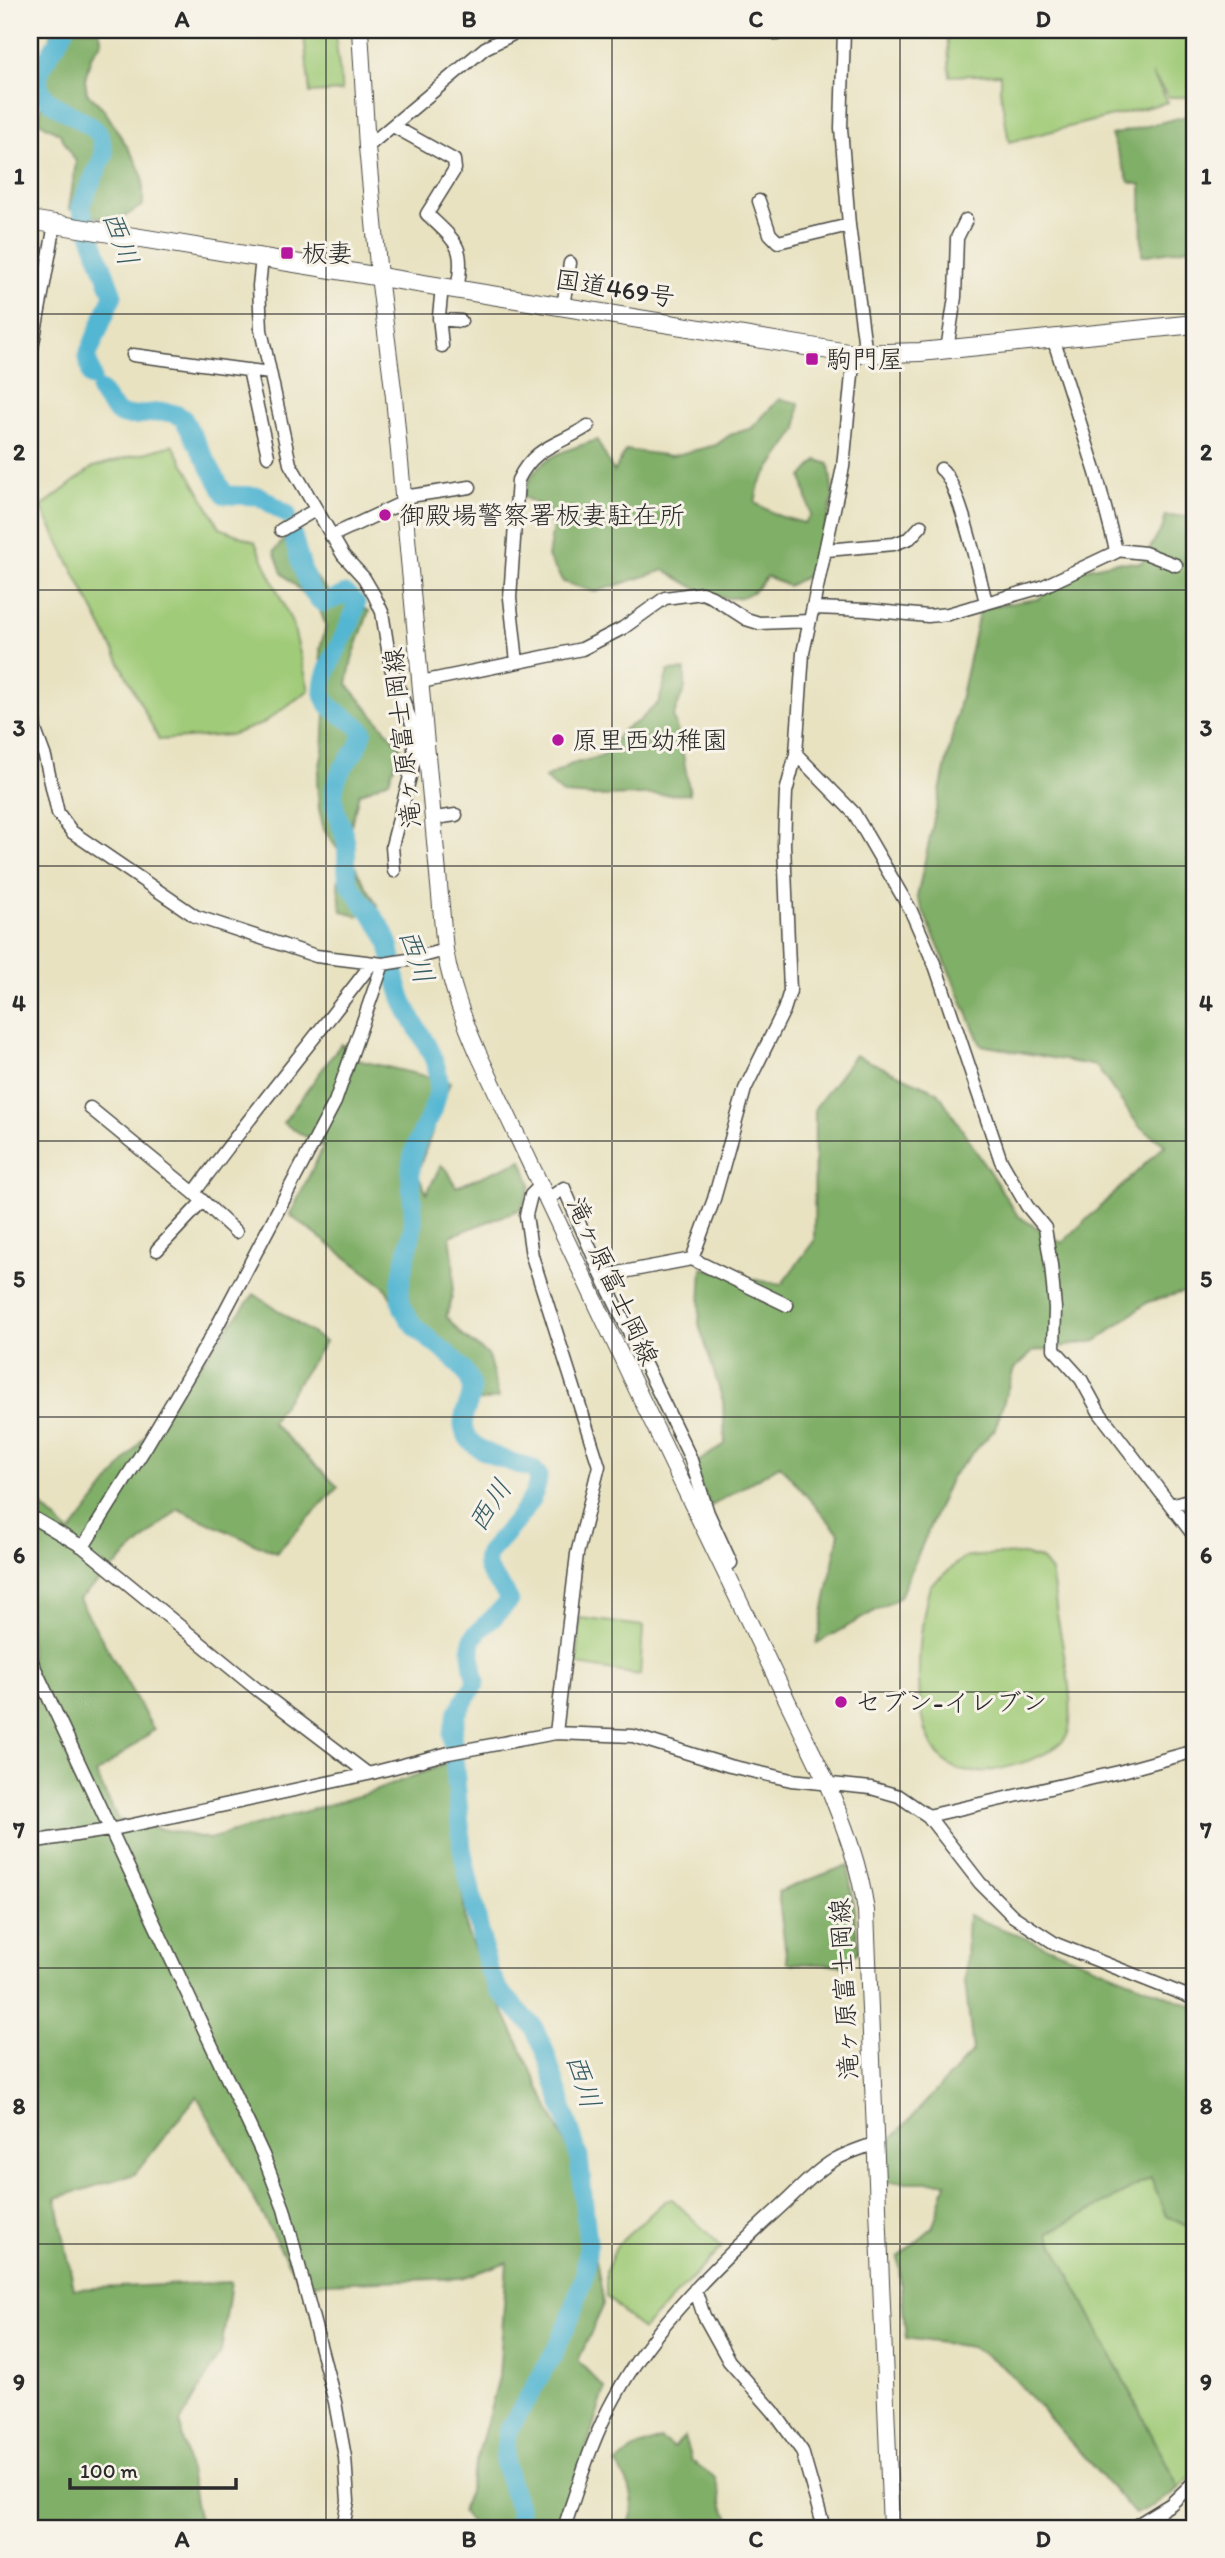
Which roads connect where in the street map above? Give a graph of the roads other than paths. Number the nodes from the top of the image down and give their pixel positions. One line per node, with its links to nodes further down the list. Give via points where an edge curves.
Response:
1 (360, 30): 6 (main road, 滝ヶ原富士岡線)
2 (521, 30): 5 (street, via 485,48)
3 (828, 30): 4 (street)
4 (844, 31): 11 (street, via 841,128)
5 (393, 126): 6 (street); 15 (street, via 454,160 455,169 427,214 458,247 461,264)
6 (367, 147): 14 (main road, 滝ヶ原富士岡線)
7 (759, 201): 11 (street, via 770,234 778,242)
8 (966, 219): 22 (street, via 957,238)
9 (30, 220): 10 (highway, 国道469号)
10 (63, 225): 12 (highway, 国道469号); 25 (street)
11 (849, 225): 24 (street)
12 (262, 258): 14 (highway, 国道469号); 27 (street, via 261,330)
13 (570, 263): 16 (street)
14 (379, 276): 15 (highway, 国道469号); 32 (main road, 滝ヶ原富士岡線)
15 (449, 288): 16 (highway, 国道469号); 17 (street)
16 (563, 306): 24 (highway, 国道469号)
17 (439, 319): 18 (street); 21 (street)
18 (461, 321)
19 (1195, 324): 20 (highway, 国道469号)
20 (1054, 338): 22 (highway, 国道469号); 38 (street)
21 (442, 346)
22 (947, 349): 24 (highway, 国道469号)
23 (133, 355): 26 (street)
24 (860, 355): 37 (street)
25 (30, 359)
26 (249, 370): 27 (street); 29 (street)
27 (270, 373): 33 (street, via 290,464)
28 (588, 426): 43 (street, via 537,453 518,480 510,598)
29 (268, 456)
30 (941, 469): 40 (street, via 955,492)
31 (470, 487): 32 (street)
32 (403, 499): 36 (street); 44 (main road, 滝ヶ原富士岡線)
33 (315, 510): 35 (street); 36 (street)
34 (920, 526): 37 (street, via 909,538 894,544)
35 (281, 530)
36 (331, 536): 46 (street, via 364,578 382,612 391,668)
37 (827, 550): 41 (street)
38 (1116, 550): 39 (street, via 1145,553); 40 (street, via 1042,587)
39 (1176, 565)
40 (986, 602): 41 (street, via 928,616)
41 (814, 608): 42 (street)
42 (810, 621): 43 (street, via 746,619 702,593 665,598 582,649); 48 (street, via 803,653)
43 (517, 662): 44 (street)
44 (421, 682): 46 (main road, 滝ヶ原富士岡線)
45 (30, 694): 49 (street)
46 (420, 729): 51 (main road, 滝ヶ原富士岡線); 52 (street, via 392,846)
47 (30, 742): 49 (street)
48 (796, 754): 60 (street, via 786,792 784,844 790,991 745,1089); 64 (street, via 854,813 911,911 936,968 1001,1161 1045,1228 1055,1308 1054,1349)
49 (45, 757): 54 (street, via 58,813 72,832 195,916 316,956)
50 (456, 815): 51 (street)
51 (435, 818): 53 (main road, 滝ヶ原富士岡線)
52 (394, 871)
53 (445, 950): 54 (street); 56 (main road, 滝ヶ原富士岡線, via 461,1015)
54 (377, 963): 57 (street, via 249,1116); 67 (street, via 358,1041 329,1113 214,1332)
55 (90, 1108): 57 (street)
56 (544, 1192): 61 (street, via 564,1188); 70 (street, via 531,1195 526,1215 532,1256 599,1466 577,1553); 73 (main road, 滝ヶ原富士岡線)
57 (199, 1197): 58 (street); 59 (street)
58 (236, 1232)
59 (157, 1250)
60 (692, 1259): 61 (street); 62 (street)
61 (602, 1276): 68 (street, via 690,1457)
62 (787, 1305)
63 (1195, 1498): 64 (street)
64 (1171, 1504): 66 (street)
65 (30, 1516): 67 (street)
66 (1195, 1537)
67 (83, 1547): 72 (street, via 258,1691)
68 (731, 1563)
69 (30, 1658): 75 (street)
70 (556, 1732): 72 (street); 73 (street, via 632,1736 730,1766)
71 (1195, 1751): 74 (street)
72 (368, 1774): 75 (street)
73 (827, 1783): 74 (street, via 899,1796); 78 (main road, 滝ヶ原富士岡線, via 849,1836 866,1911)
74 (928, 1816): 77 (street, via 980,1883 1013,1916 1056,1944)
75 (109, 1830): 76 (street); 81 (street, via 283,2206 335,2402 348,2501)
76 (30, 1842)
77 (1195, 1999)
78 (876, 2143): 79 (street, via 835,2160 818,2173); 84 (main road, 滝ヶ原富士岡線)
79 (695, 2289): 82 (street, via 614,2398 577,2490); 83 (street, via 729,2361 802,2451)
80 (1195, 2481): 85 (street, via 1171,2504)
81 (343, 2528)
82 (567, 2528)
83 (824, 2528)
84 (891, 2528)
85 (1132, 2528)

